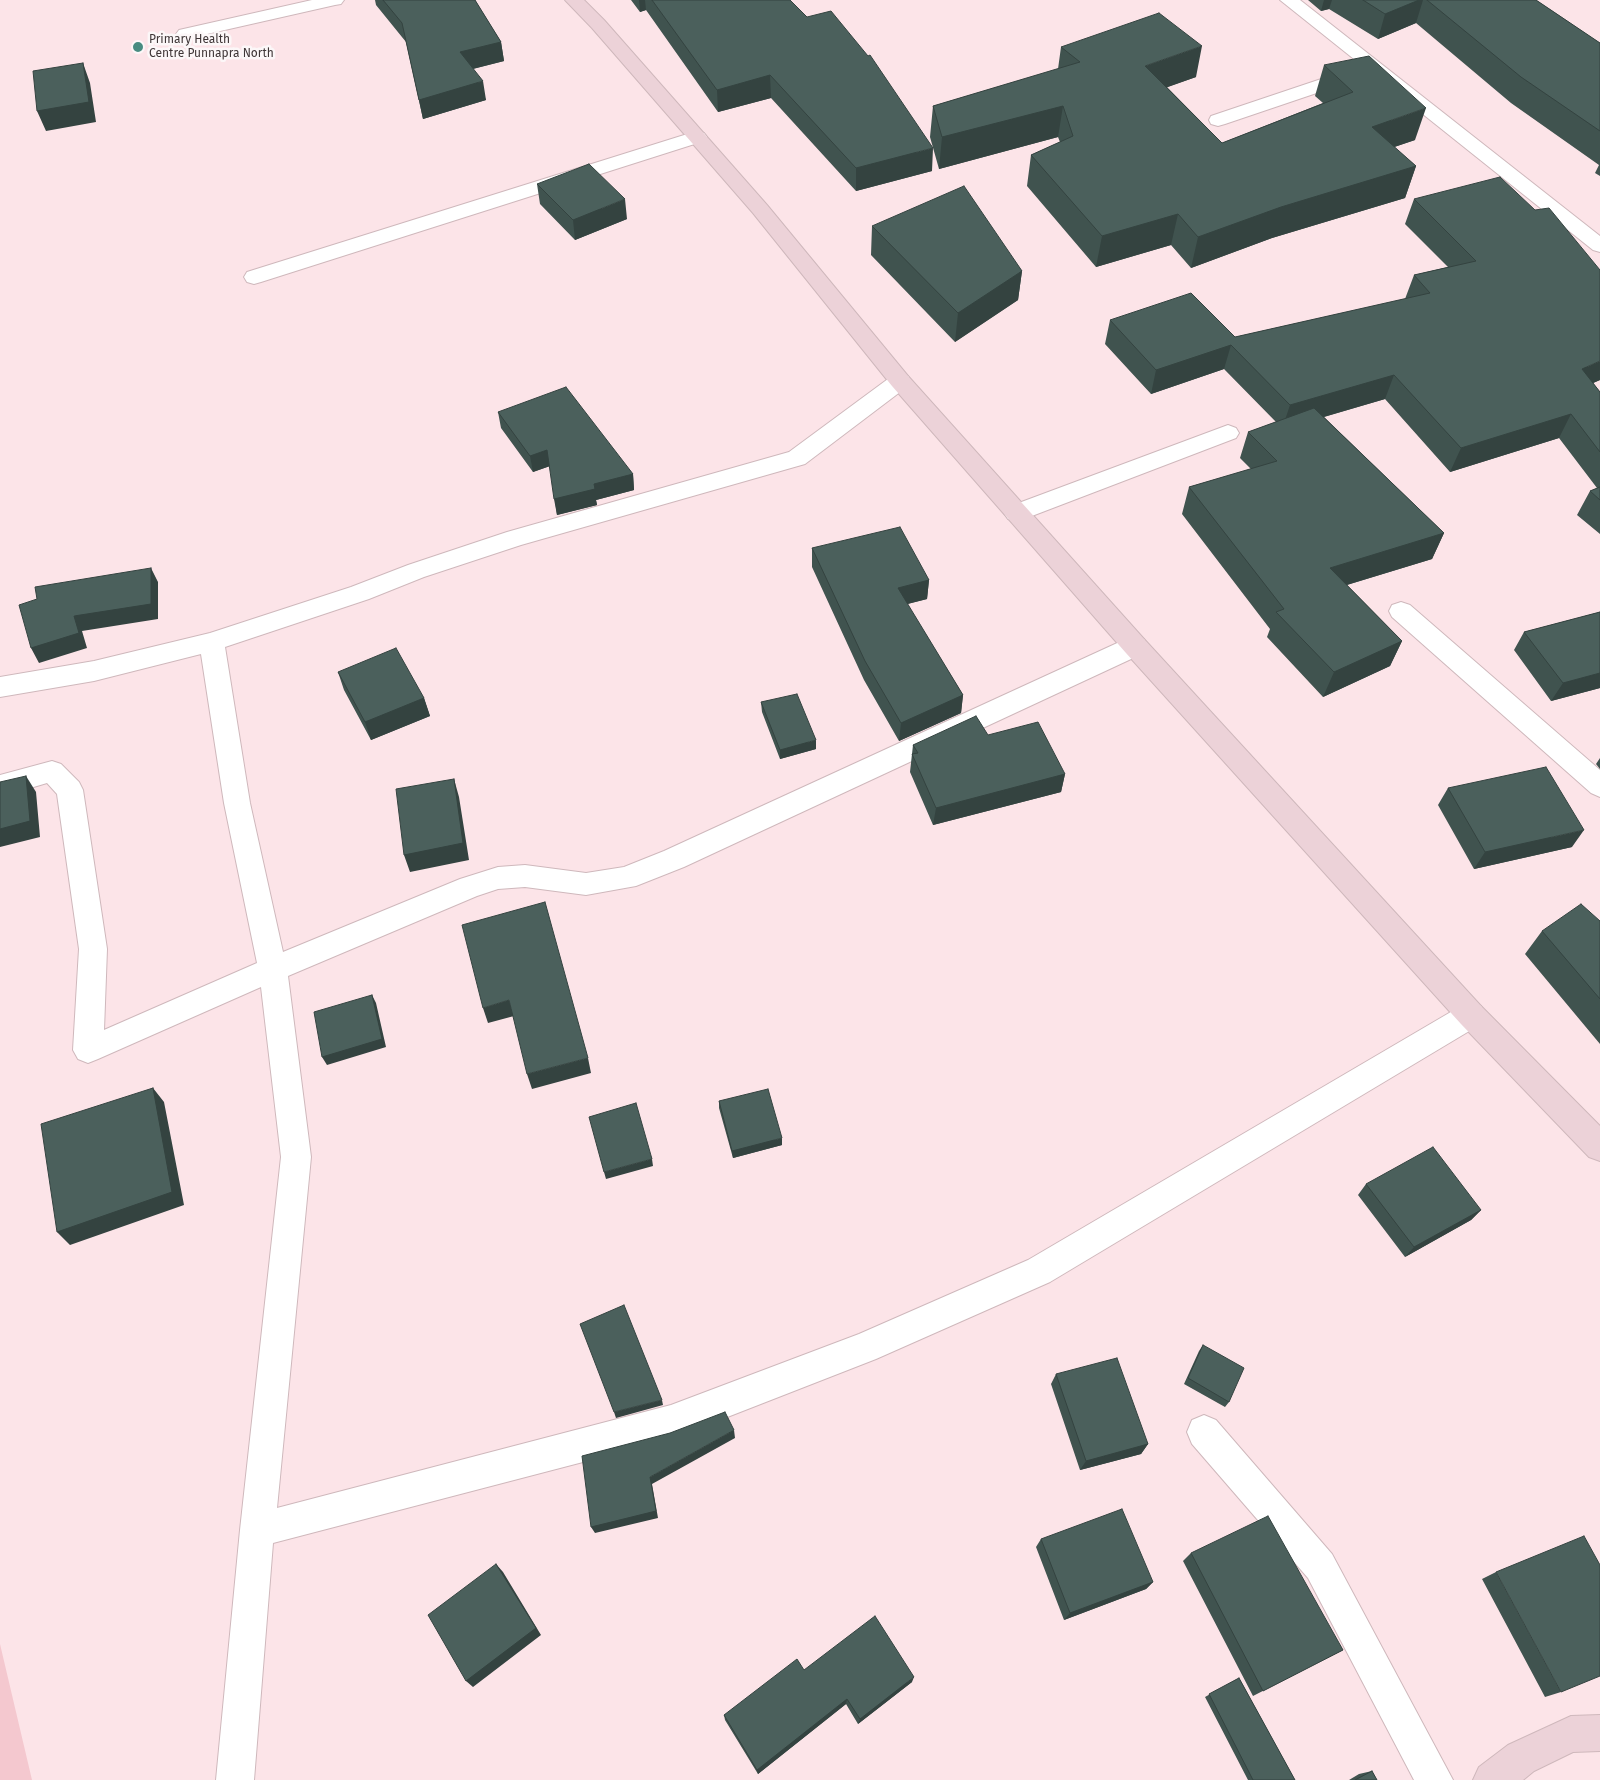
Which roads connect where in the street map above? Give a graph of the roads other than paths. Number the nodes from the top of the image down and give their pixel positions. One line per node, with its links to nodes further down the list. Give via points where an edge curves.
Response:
1 (335, 0): 4 (street)
2 (574, 0): 7 (main road)
3 (1289, 0): 5 (street)
4 (185, 34)
5 (1374, 67): 6 (street); 8 (street)
6 (1218, 120)
7 (697, 138): 9 (street); 10 (main road, via 760,209)
8 (1600, 246)
9 (254, 278)
10 (900, 382): 12 (main road); 14 (street, via 797,458 515,538)
11 (1228, 433): 12 (street)
12 (1016, 513): 15 (main road)
13 (1401, 611): 18 (street)
14 (212, 642): 16 (street, via 94,671); 19 (street, via 237,803)
15 (1135, 646): 19 (street, via 674,859 626,878 586,884 525,876 498,878); 20 (main road)
16 (0, 687)
17 (0, 786): 19 (street, via 52,771 70,790 93,949 88,1050)
18 (1600, 786)
19 (273, 969): 23 (street, via 296,1157)
20 (1471, 1014): 21 (main road); 23 (street, via 1039,1271 864,1348 671,1422)
21 (1600, 1146)
22 (1204, 1432): 26 (street, via 1320,1566)
23 (257, 1530): 25 (street)
24 (1600, 1733): 27 (main road, via 1571,1734 1521,1758)
25 (235, 1780)
26 (1434, 1780)
27 (1492, 1780)

